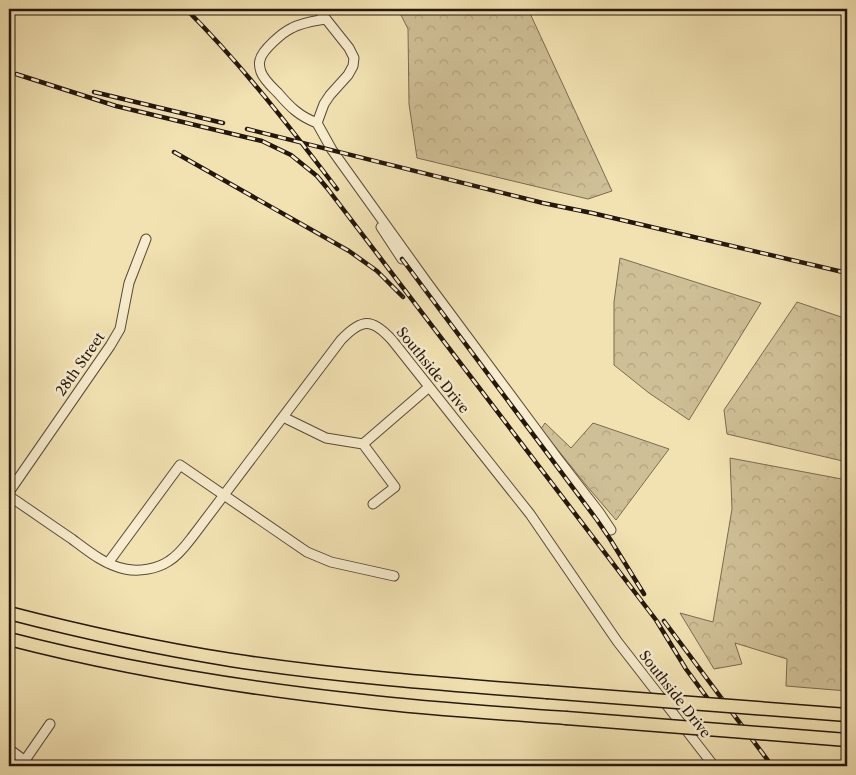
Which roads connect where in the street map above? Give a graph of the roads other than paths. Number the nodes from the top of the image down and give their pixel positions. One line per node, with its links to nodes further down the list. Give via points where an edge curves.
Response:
1 (318, 9): 2 (street)
2 (326, 19): 3 (street, via 354,58 348,75 330,94); 3 (street, via 291,28 260,59 260,71 266,80 297,112)
3 (317, 122): 4 (street)
4 (354, 182): 6 (street); 14 (street)
5 (146, 239): 10 (street, 28th Street, via 129,283 120,329)
6 (402, 259)
7 (429, 387): 8 (street, Southside Drive, via 386,333 368,322 349,331); 9 (street); 24 (street, Southside Drive, via 530,514 618,641)
8 (283, 417): 9 (street, via 326,438); 12 (street, Southside Drive)
9 (363, 444): 13 (street, via 395,487)
10 (9, 492)
11 (9, 496): 15 (street, Southside Drive)
12 (224, 496): 15 (street, Southside Drive, via 169,561 137,570); 15 (street, via 180,465); 16 (street, via 307,552 331,562)
13 (373, 504)
14 (611, 530)
15 (108, 563)
16 (394, 576)
17 (9, 613): 19 (highway, bridge, via 121,640 231,660 341,674)
18 (9, 639): 21 (highway, bridge, via 166,673 364,702)
19 (847, 715)
20 (50, 724): 23 (street)
21 (847, 740)
22 (9, 749): 23 (street)
23 (26, 764)
24 (714, 766)

